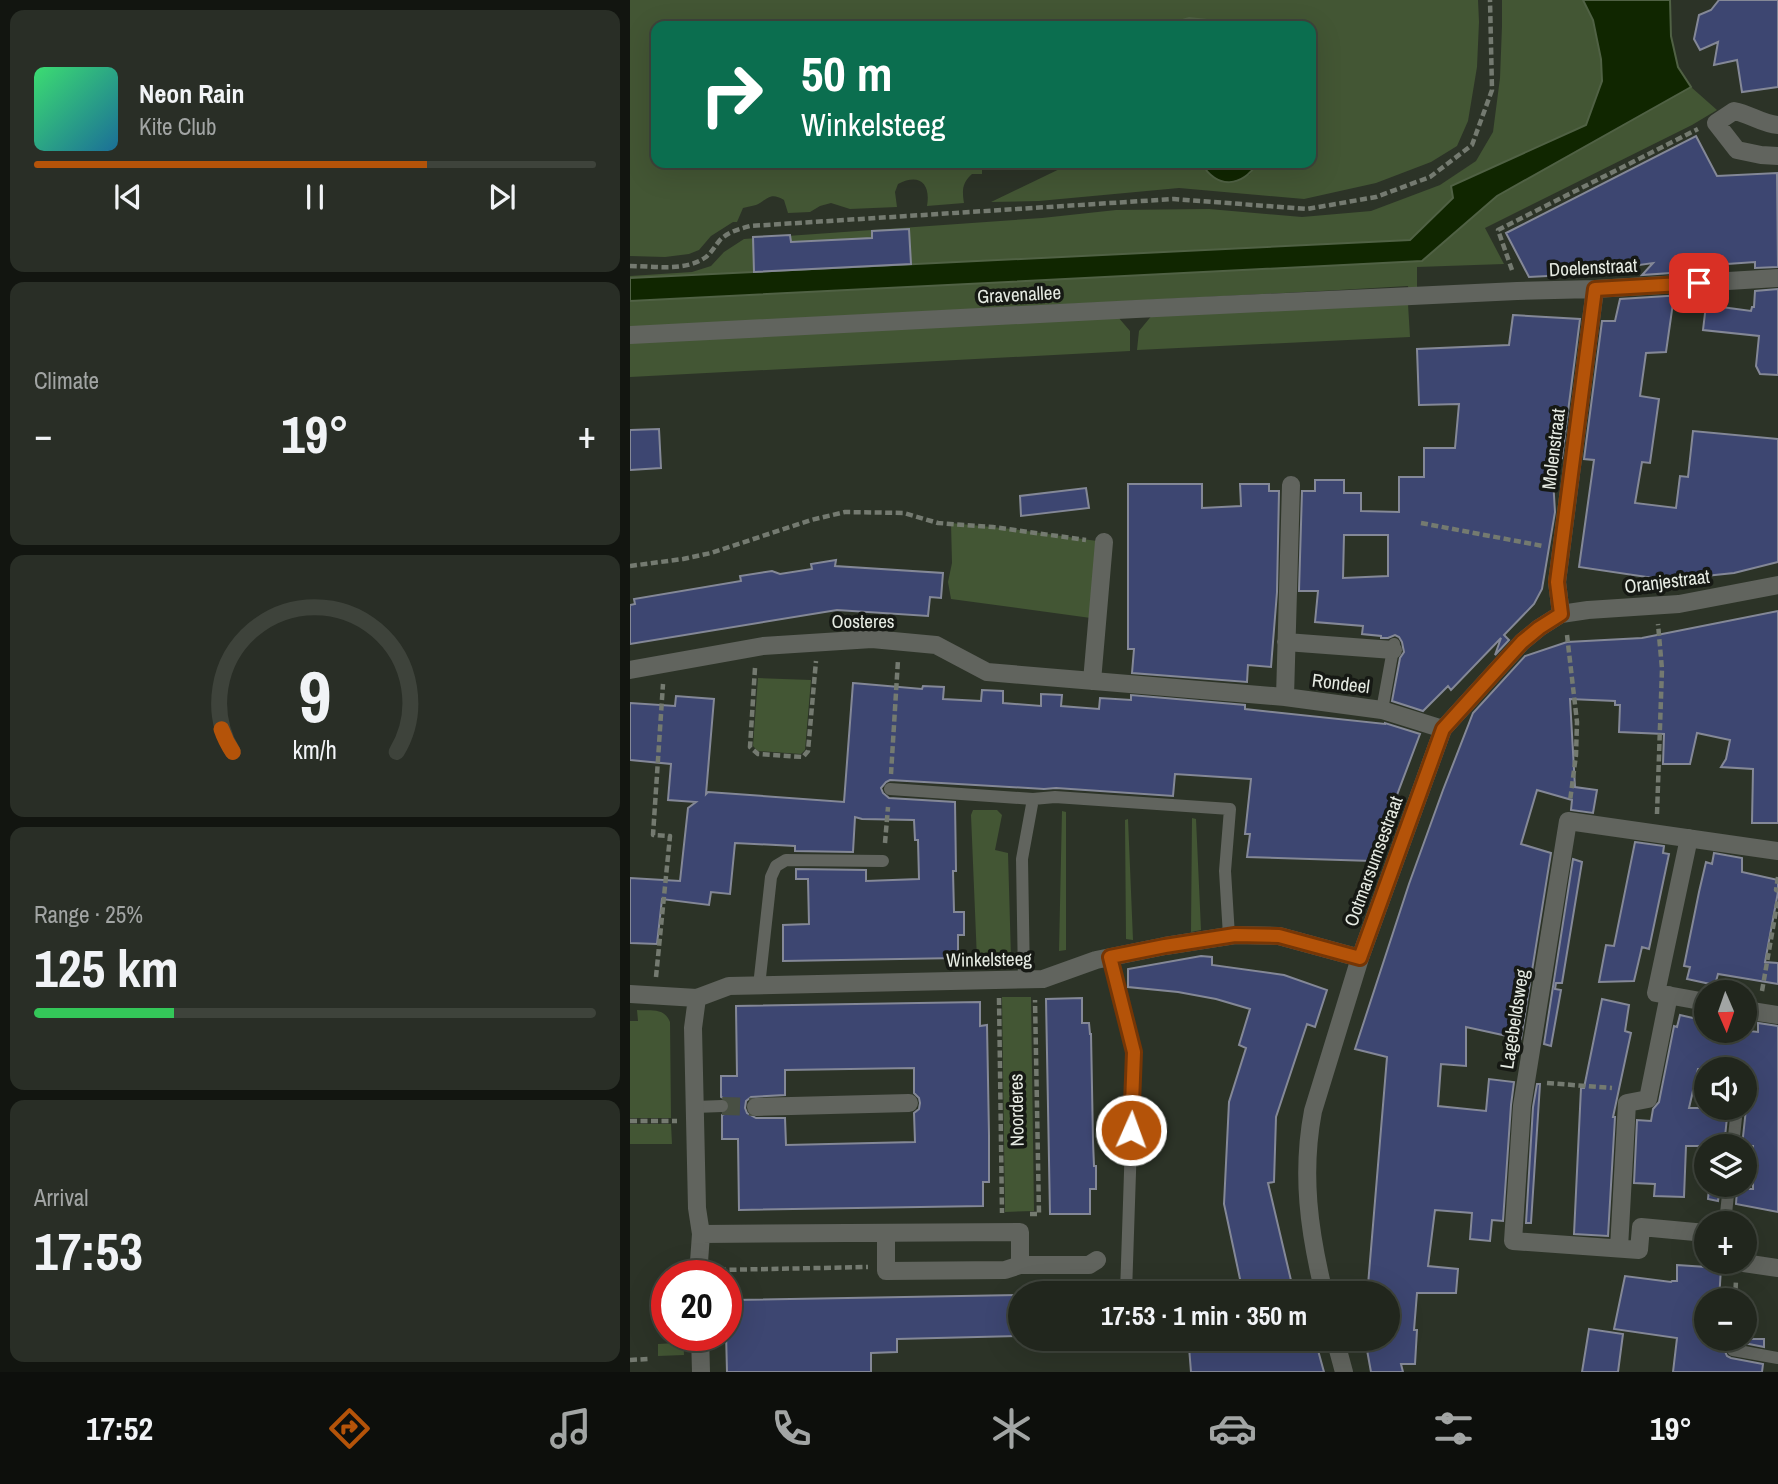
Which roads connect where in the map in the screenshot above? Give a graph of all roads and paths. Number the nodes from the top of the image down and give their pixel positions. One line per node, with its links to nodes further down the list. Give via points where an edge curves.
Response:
1 (1490, 0): 5 (path, via 1492,90 1472,145 1430,177 1376,197 1307,209 1174,199 750,226 729,233 708,255 685,266)
2 (1716, 123): 3 (street, via 1734,111); 4 (street, via 1737,150); 8 (path, via 1497,230)
3 (1778, 125)
4 (1778, 156)
5 (630, 266)
6 (1778, 278): 7 (street, Doelenstraat)
7 (1595, 289): 8 (street, Doelenstraat); 18 (street, Molenstraat, via 1557,582)
8 (1517, 291): 9 (street, Doelenstraat)
9 (1409, 297): 10 (street, Gravenallee)
10 (630, 335)
11 (1291, 485): 21 (street, Rondeel)
12 (1421, 523): 14 (path)
13 (1104, 542): 15 (path, via 938,523 904,513 845,512 712,553); 27 (street)
14 (1543, 546)
15 (630, 566)
16 (1778, 585): 17 (street, Oranjestraat)
17 (1656, 607): 18 (street, Oranjestraat); 34 (path, via 1662,669)
18 (1561, 614): 30 (street, Ootmarsumsestraat, via 1522,642)
19 (1567, 636): 33 (path, via 1577,722)
20 (899, 642): 22 (street, Oosteres); 27 (street, Oosteres, via 936,645 987,672); 31 (path)
21 (1286, 642): 23 (street, Rondeel); 28 (street, Rondeel)
22 (817, 643): 24 (street, Oosteres); 24 (path, via 808,751 803,757 758,754 750,747)
23 (1394, 646): 29 (lane)
24 (756, 648): 25 (street, Oosteres)
25 (664, 664): 26 (street, Oosteres); 50 (path, via 653,835 670,836)
26 (630, 670)
27 (1092, 681): 28 (street, Oosteres)
28 (1285, 697): 29 (street, Rondeel)
29 (1382, 709): 30 (street, Rondeel)
30 (1443, 729): 43 (street, Ootmarsumsestraat)
31 (890, 789): 32 (lane); 37 (path)
32 (1033, 799): 41 (lane, via 1230,809 1225,871); 44 (lane, via 1022,859)
33 (1568, 821): 34 (street); 55 (street, Lagebeldsweg)
34 (1657, 833): 35 (street)
35 (1689, 838): 36 (street); 49 (street, via 1656,993)
36 (1778, 851)
37 (883, 861): 45 (lane, via 786,860 776,866)
38 (1778, 877): 39 (path)
39 (1778, 891)
40 (1778, 899): 46 (path)
41 (1229, 936): 42 (street, Winkelsteeg); 43 (street, Winkelsteeg, via 1279,936)
42 (1110, 957): 44 (street, Winkelsteeg, via 1043,979); 74 (lane, via 1134,1052)
43 (1360, 958): 75 (street, Ootmarsumsestraat, via 1318,1090 1309,1134 1307,1189)
44 (1024, 979): 45 (street, Winkelsteeg); 62 (path, Noorderes, via 1024,993 1035,992 1039,1214)
45 (759, 986): 51 (street, Winkelsteeg, via 729,986)
46 (1757, 989)
47 (998, 993): 62 (path, via 1002,1215)
48 (630, 994): 50 (street, Winkelsteeg)
49 (1671, 995): 52 (street); 66 (street, via 1648,1099 1627,1103)
50 (654, 996): 51 (street, Winkelsteeg)
51 (697, 998): 60 (street)
52 (1694, 1000)
53 (1757, 1012): 54 (street)
54 (1778, 1015)
55 (1525, 1081): 56 (path); 66 (street, Lagebeldsweg, via 1513,1241)
56 (1614, 1088)
57 (909, 1103): 59 (street)
58 (722, 1106): 60 (lane)
59 (756, 1107)
60 (695, 1114): 61 (path); 64 (street)
61 (630, 1121)
62 (1019, 1223): 65 (street); 69 (street)
63 (1694, 1232): 66 (street, via 1642,1227 1639,1250)
64 (701, 1234): 65 (street); 67 (street)
65 (886, 1234): 71 (street)
66 (1619, 1248)
67 (699, 1260)
68 (1097, 1260): 69 (street, via 1089,1265)
69 (1020, 1265): 71 (street, via 1005,1270 886,1271)
70 (1757, 1265): 72 (street)
71 (886, 1267): 73 (path)
72 (1778, 1268)
73 (742, 1272)
74 (1126, 1281)
75 (1321, 1281)
76 (700, 1351): 82 (street)
77 (1338, 1351): 83 (street)
78 (1739, 1351): 79 (lane)
79 (1778, 1358)
80 (648, 1359): 81 (path)
81 (630, 1360)
82 (701, 1372)
83 (1343, 1372)

